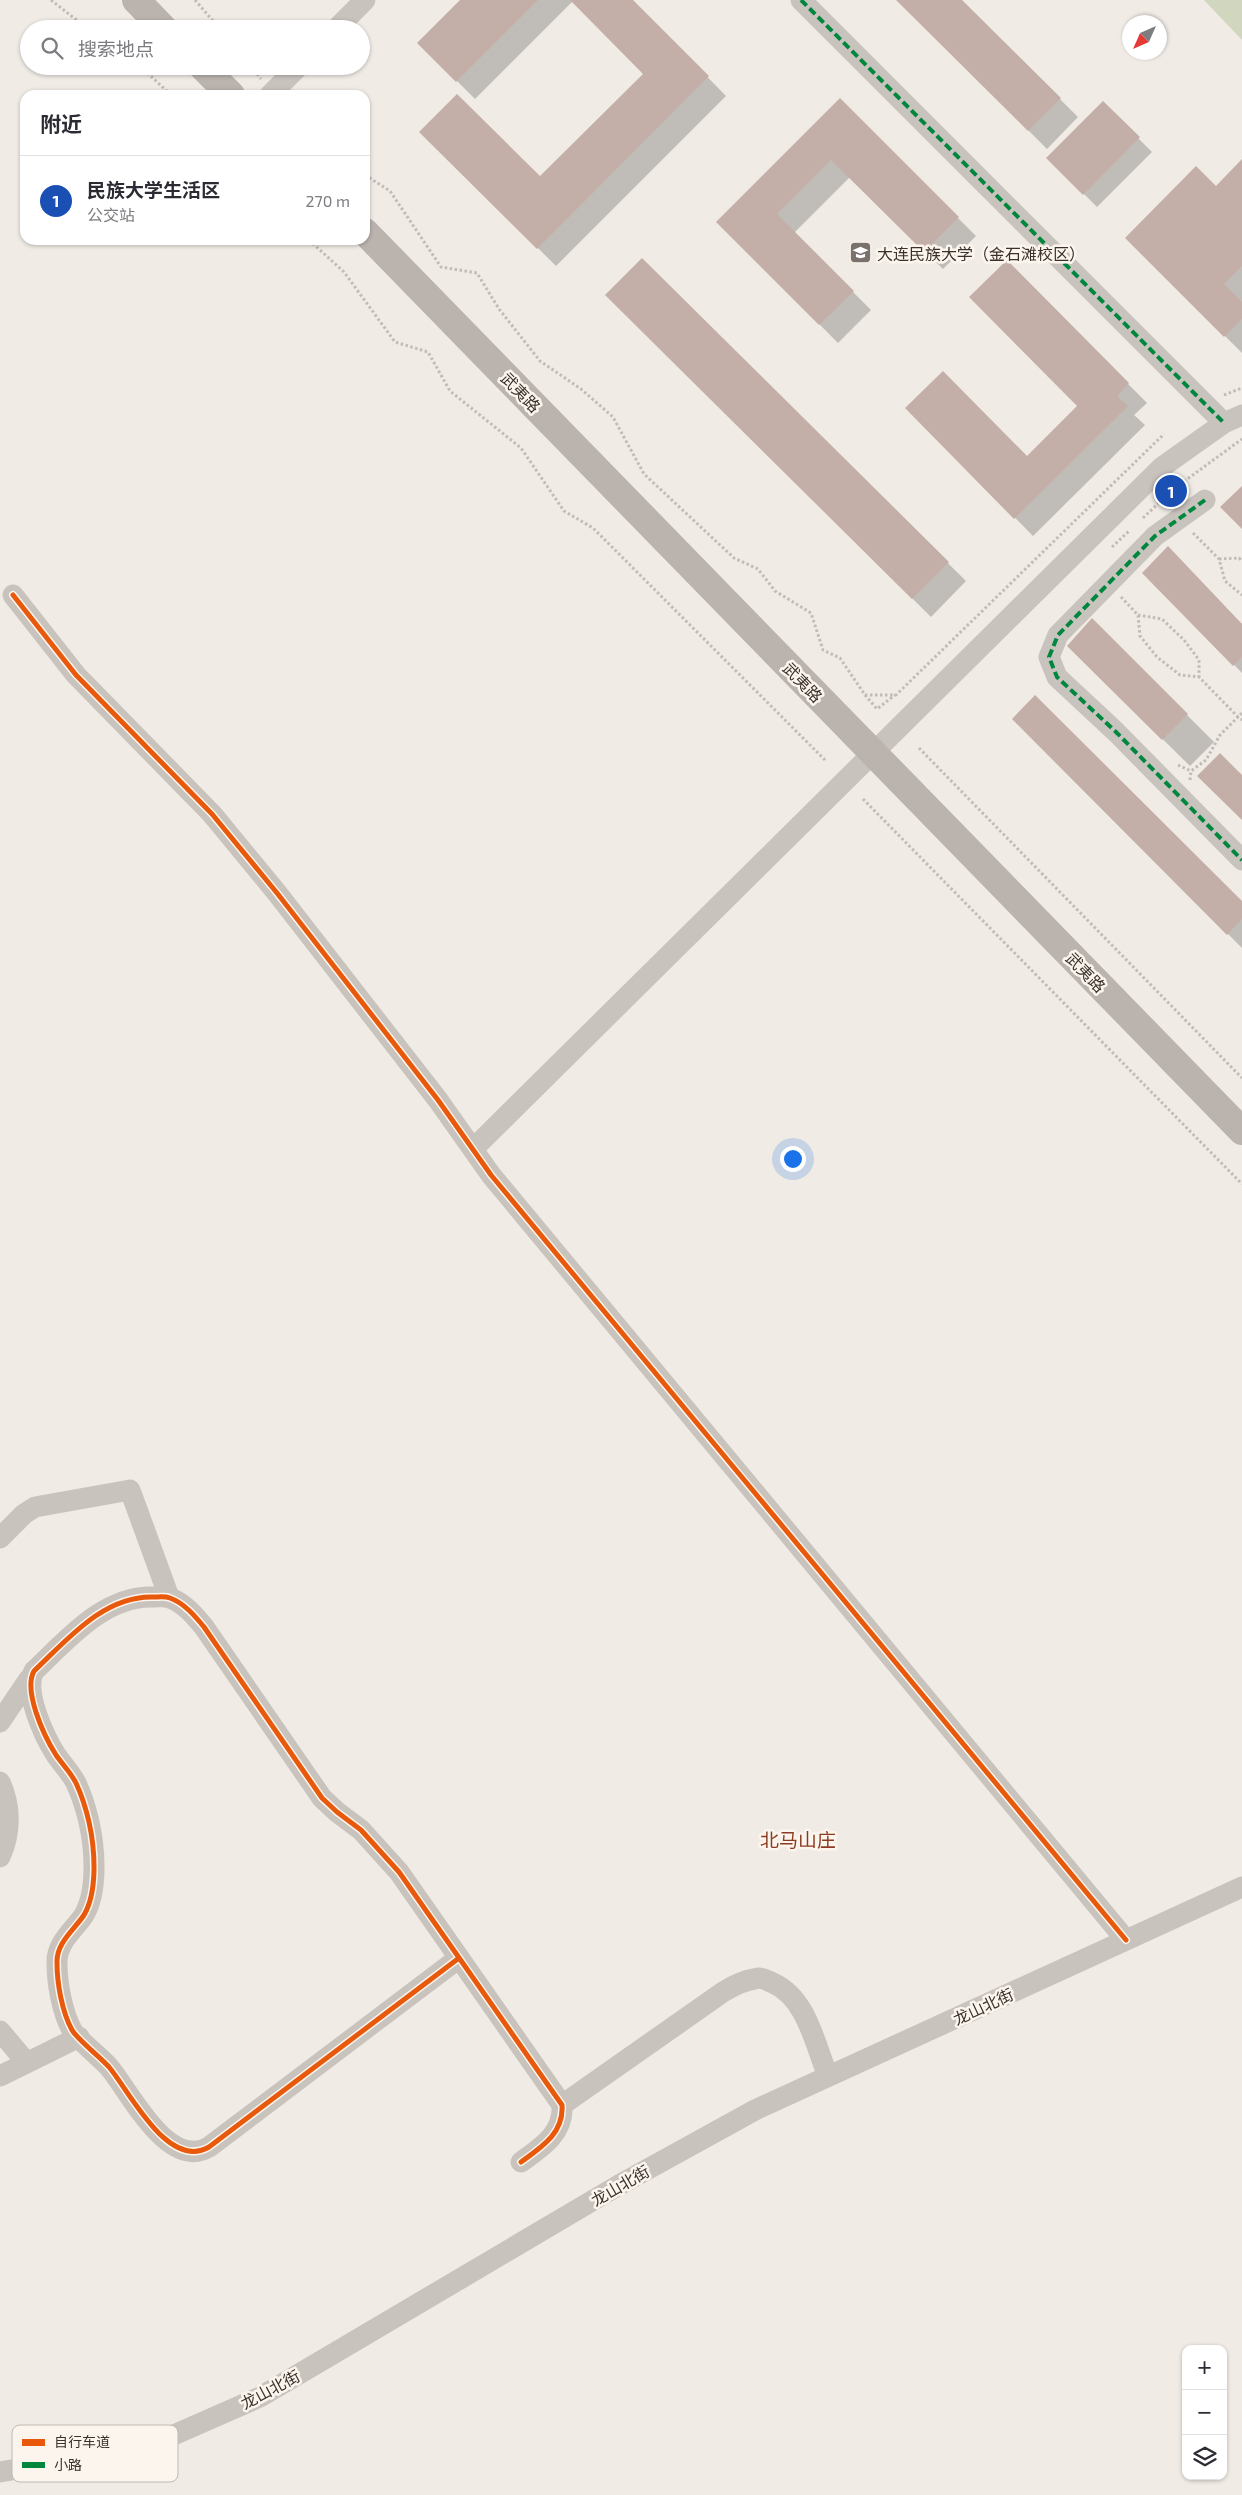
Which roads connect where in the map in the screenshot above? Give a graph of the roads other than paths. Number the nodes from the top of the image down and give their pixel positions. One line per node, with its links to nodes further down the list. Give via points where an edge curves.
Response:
1 (136, 0): 4 (main road)
2 (364, 0): 5 (street)
3 (801, 0): 11 (street)
4 (155, 20)
5 (345, 20)
6 (211, 75): 8 (main road)
7 (290, 75): 9 (street)
8 (226, 90)
9 (275, 90)
10 (370, 237): 14 (main road, 武夷路)
11 (1233, 419): 14 (street, via 1162,467)
12 (1205, 500): 15 (street, via 1155,536 1058,635 1048,657 1057,677)
13 (13, 595): 17 (street, via 76,675 236,842)
14 (873, 753): 16 (main road, 武夷路); 17 (street)
15 (1242, 860)
16 (1242, 1131)
17 (473, 1149): 25 (street)
18 (0, 1538): 19 (street, via 35,1507 130,1490)
19 (169, 1597): 20 (street, via 144,1596 102,1611 34,1671); 26 (street, via 190,1610 204,1627 322,1798 386,1855)
20 (30, 1679): 21 (street); 28 (street, via 29,1687 38,1714 55,1754 77,1784 90,1828 93,1892 83,1916 66,1936 56,1961 67,2018 72,2031)
21 (0, 1722)
22 (0, 1782): 23 (street, via 5,1793 9,1831)
23 (0, 1857)
24 (1242, 1887): 25 (street, 龙山北街)
25 (1126, 1940): 31 (street, 龙山北街)
26 (459, 1958): 28 (street, via 202,2152 176,2147 161,2138 110,2068); 32 (street)
27 (0, 2031): 29 (street)
28 (79, 2037): 29 (street)
29 (27, 2063): 30 (street)
30 (0, 2076)
31 (828, 2076): 32 (street, via 801,2008 779,1986 761,1978 740,1982 723,1992); 34 (street, 龙山北街, via 755,2110 620,2185 260,2397)
32 (562, 2105): 33 (street, via 563,2118 554,2133)
33 (522, 2162)
34 (178, 2433)

